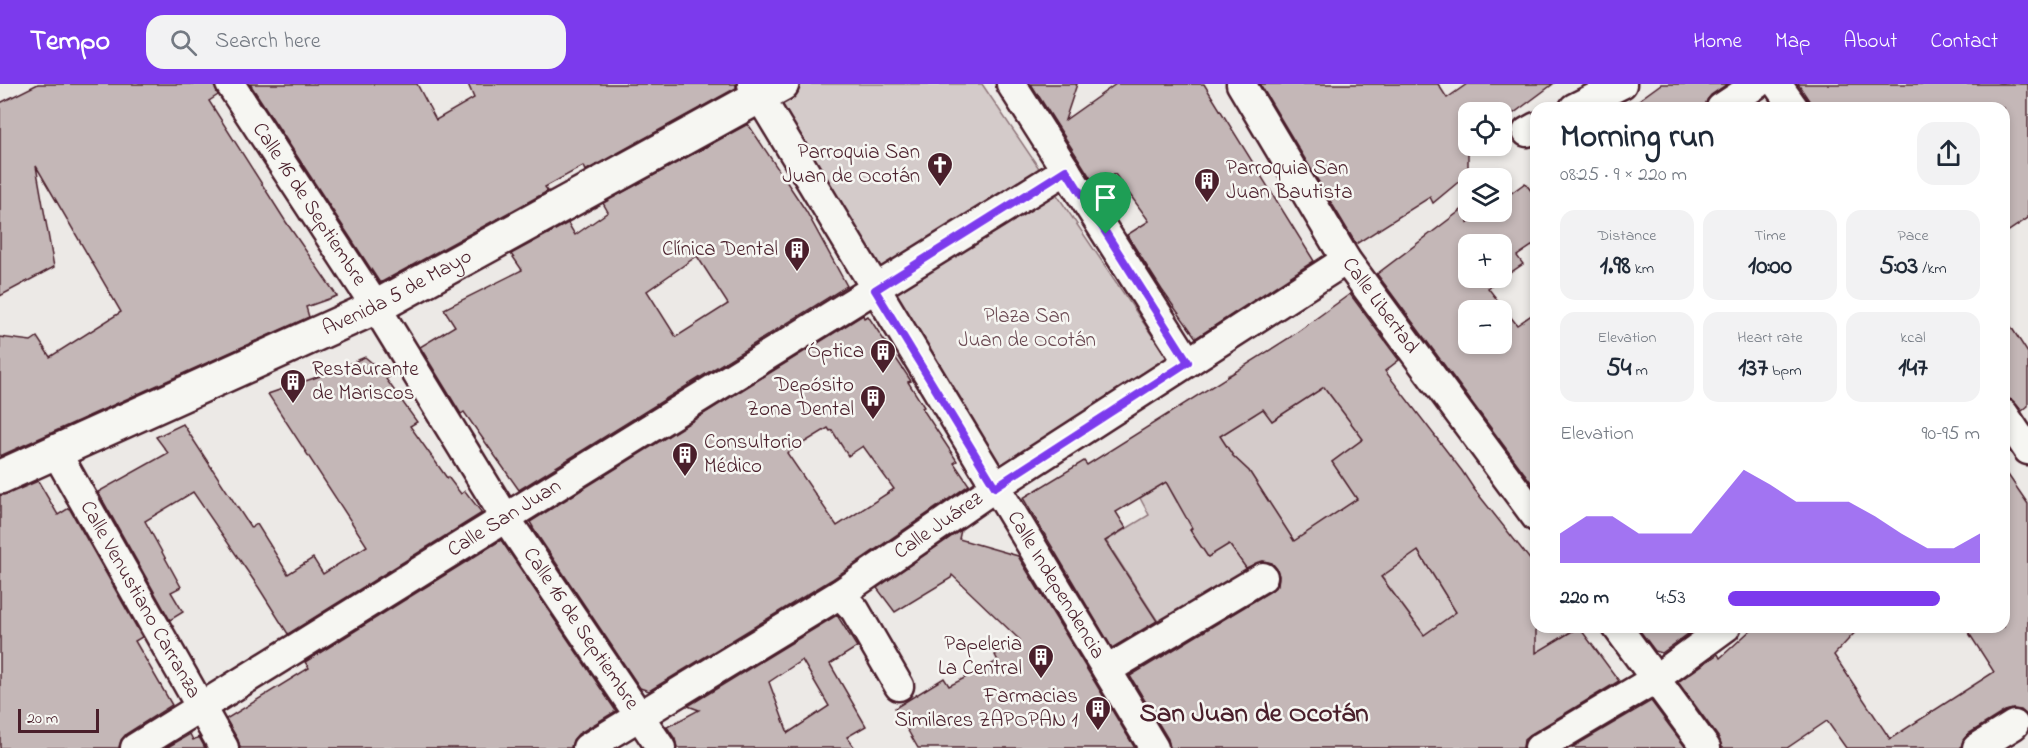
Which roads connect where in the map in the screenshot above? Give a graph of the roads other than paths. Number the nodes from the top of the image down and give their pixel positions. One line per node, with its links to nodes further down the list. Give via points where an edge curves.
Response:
1 (230, 84): 14 (street, Calle 16 de Septiembre)
2 (1011, 84): 11 (street)
3 (1241, 84): 12 (street, Calle Libertad)
4 (1622, 84): 8 (street)
5 (1757, 84): 9 (street)
6 (1777, 84): 10 (street)
7 (765, 88): 13 (street, Calle Independencia); 14 (main road, Avenida 5 de Mayo)
8 (1586, 102)
9 (1730, 102)
10 (1790, 102)
11 (1066, 170): 13 (street, Calle San Juan); 15 (street)
12 (1346, 260): 15 (street, Calle Juárez); 19 (street, Calle Libertad)
13 (875, 290): 18 (street, Calle Independencia); 20 (street, Calle San Juan)
14 (376, 307): 16 (main road, Avenida 5 de Mayo); 20 (street, Calle 16 de Septiembre)
15 (1188, 362): 18 (street, Calle Juárez)
16 (56, 452): 17 (main road, Avenida 5 de Mayo); 28 (street, Calle Venustiano Carranza)
17 (0, 477)
18 (995, 487): 22 (street, Calle Juárez); 25 (street, Calle Independencia)
19 (1530, 509)
20 (505, 517): 28 (street, Calle San Juan); 29 (street, Calle 16 de Septiembre)
21 (1263, 577): 25 (street)
22 (840, 594): 27 (street, via 855,610); 29 (street, Calle Juárez)
23 (1621, 633): 26 (street)
24 (1718, 633): 26 (street)
25 (1107, 670): 35 (street, Calle Independencia)
26 (1655, 679): 36 (street); 37 (street)
27 (899, 686)
28 (201, 707): 31 (street, Calle San Juan); 32 (street, Calle Venustiano Carranza)
29 (640, 716): 33 (street, Calle Juárez); 34 (street, Calle 16 de Septiembre)
30 (2013, 725): 38 (street)
31 (135, 748)
32 (224, 748)
33 (587, 748)
34 (661, 748)
35 (1154, 748)
36 (1539, 748)
37 (1706, 748)
38 (1977, 748)

